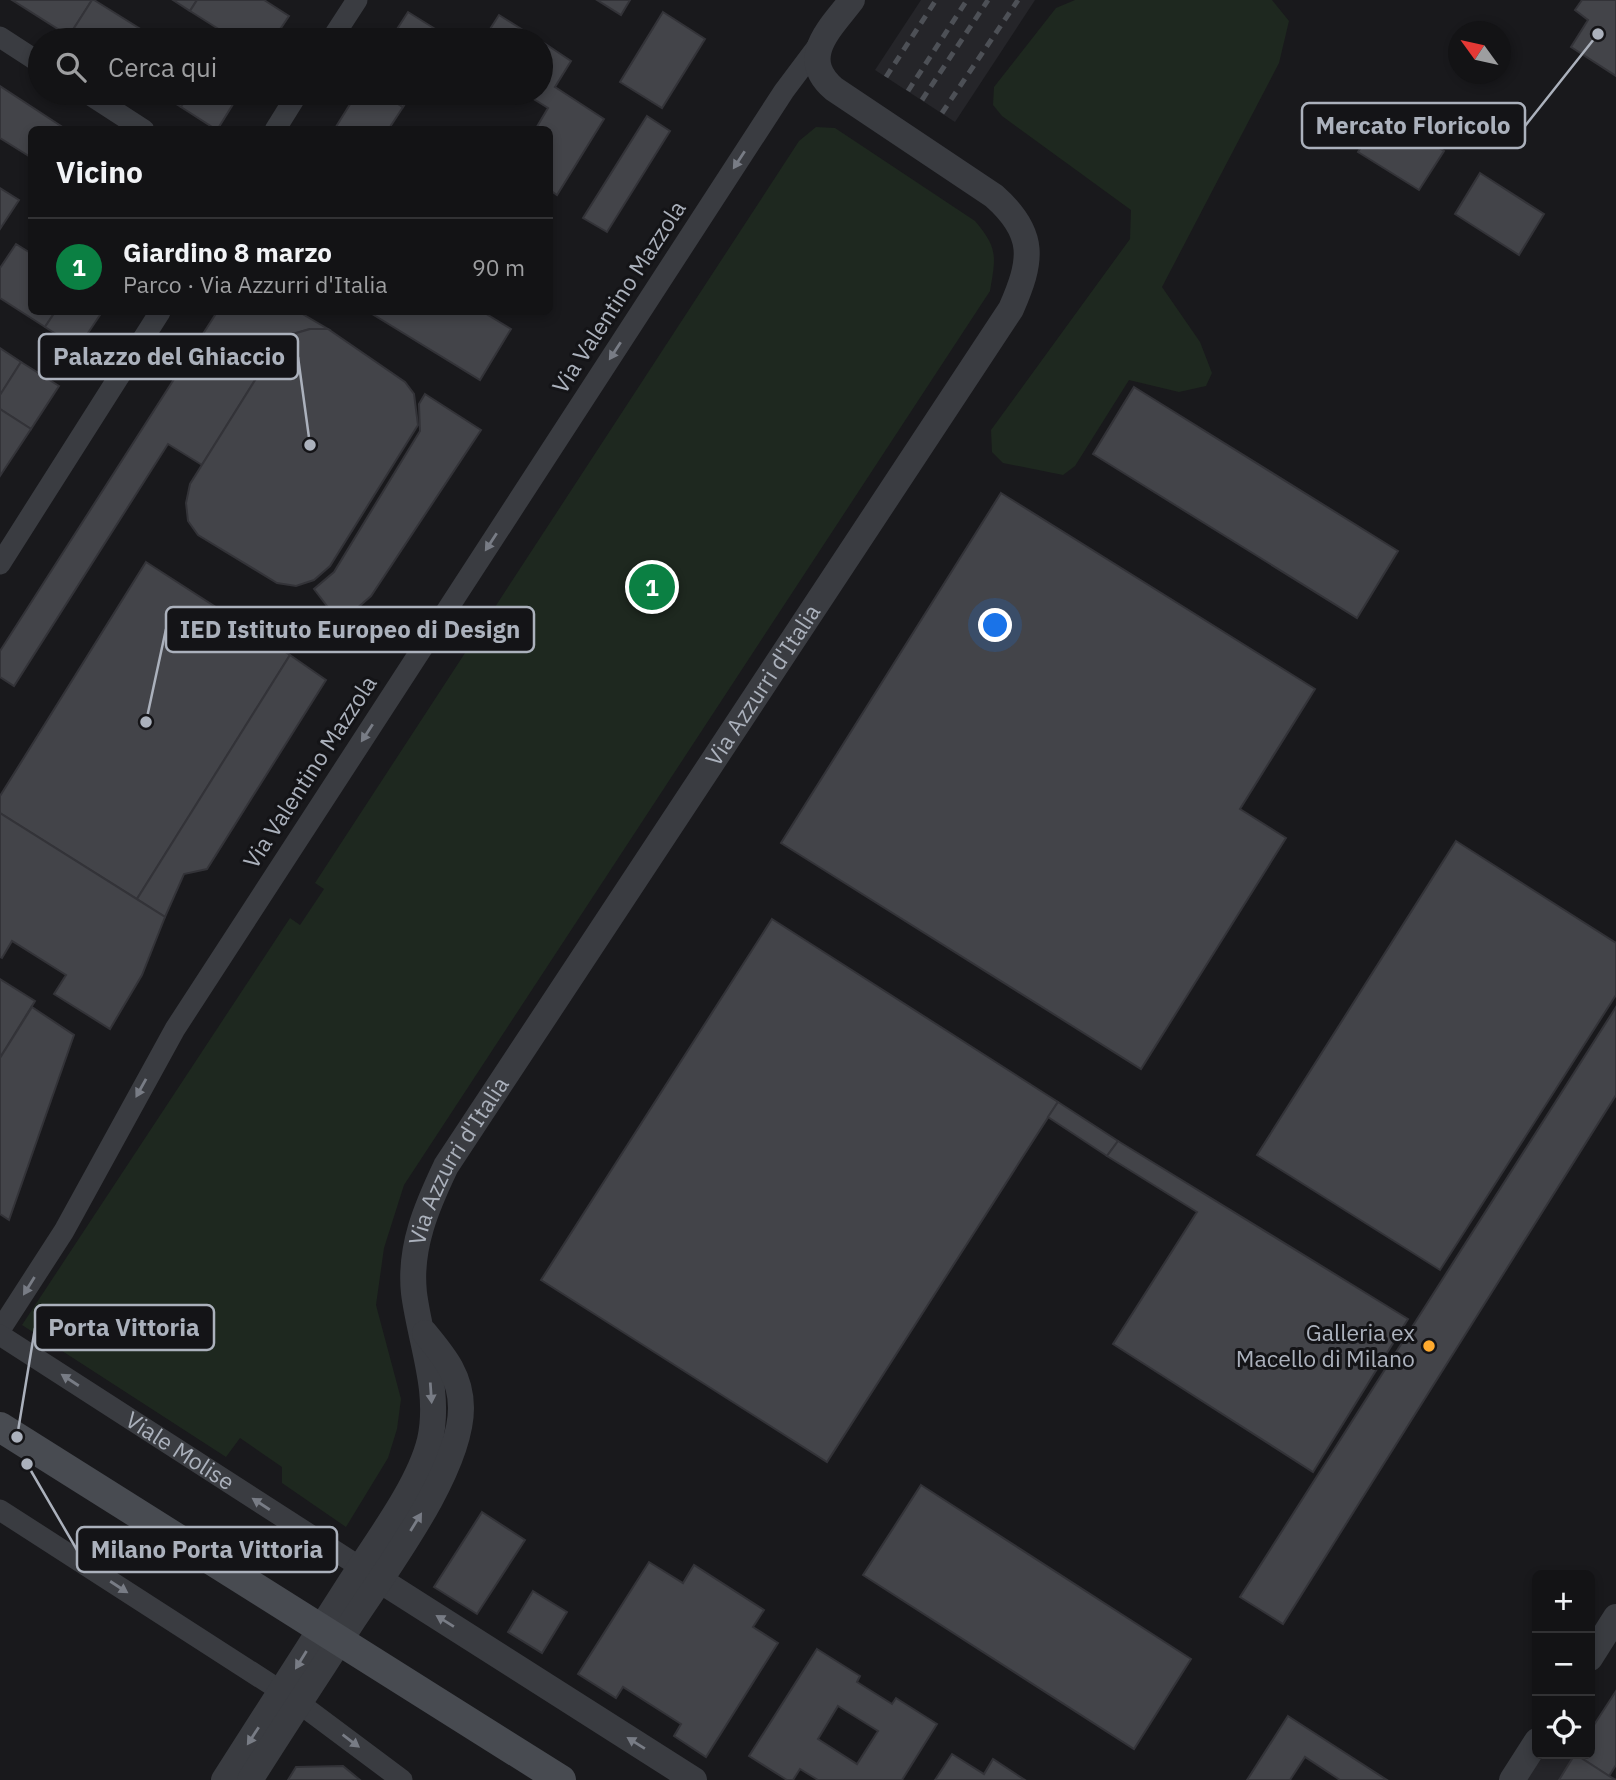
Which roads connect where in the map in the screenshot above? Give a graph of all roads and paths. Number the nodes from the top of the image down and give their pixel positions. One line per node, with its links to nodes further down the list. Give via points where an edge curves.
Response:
1 (357, 0): 3 (street)
2 (852, 0): 5 (street); 7 (street, Via Azzurri d'Italia, via 838,30 834,57 844,86)
3 (339, 28)
4 (0, 37): 6 (street)
5 (820, 43): 7 (street, Via Azzurri d'Italia, via 817,59 822,76); 14 (street, Via Valentino Mazzola, one-way to 14, via 784,91 175,1029 64,1231)
6 (28, 55)
7 (858, 104): 17 (street, Via Azzurri d'Italia, via 1012,212 1023,231 1026,275 997,331 446,1166 418,1234 414,1290 419,1326 448,1362 459,1386 461,1410 435,1491)
8 (105, 105): 10 (street)
9 (291, 105): 11 (street)
10 (138, 126)
11 (277, 126)
12 (158, 315): 13 (street)
13 (0, 564)
14 (0, 1333): 17 (street, Viale Molise, one-way to 14)
15 (0, 1427): 19 (main road)
16 (0, 1510): 21 (street, one-way to 21)
17 (370, 1573): 19 (street); 27 (street, Viale Molise, one-way to 17)
18 (1616, 1618): 20 (street)
19 (330, 1635): 21 (street); 26 (main road)
20 (1595, 1650)
21 (290, 1697): 23 (street, one-way to 23); 24 (street); 25 (street, one-way to 25)
22 (1532, 1749): 28 (street)
23 (224, 1780)
24 (250, 1780)
25 (402, 1780)
26 (561, 1780)
27 (694, 1780)
28 (1512, 1780)

